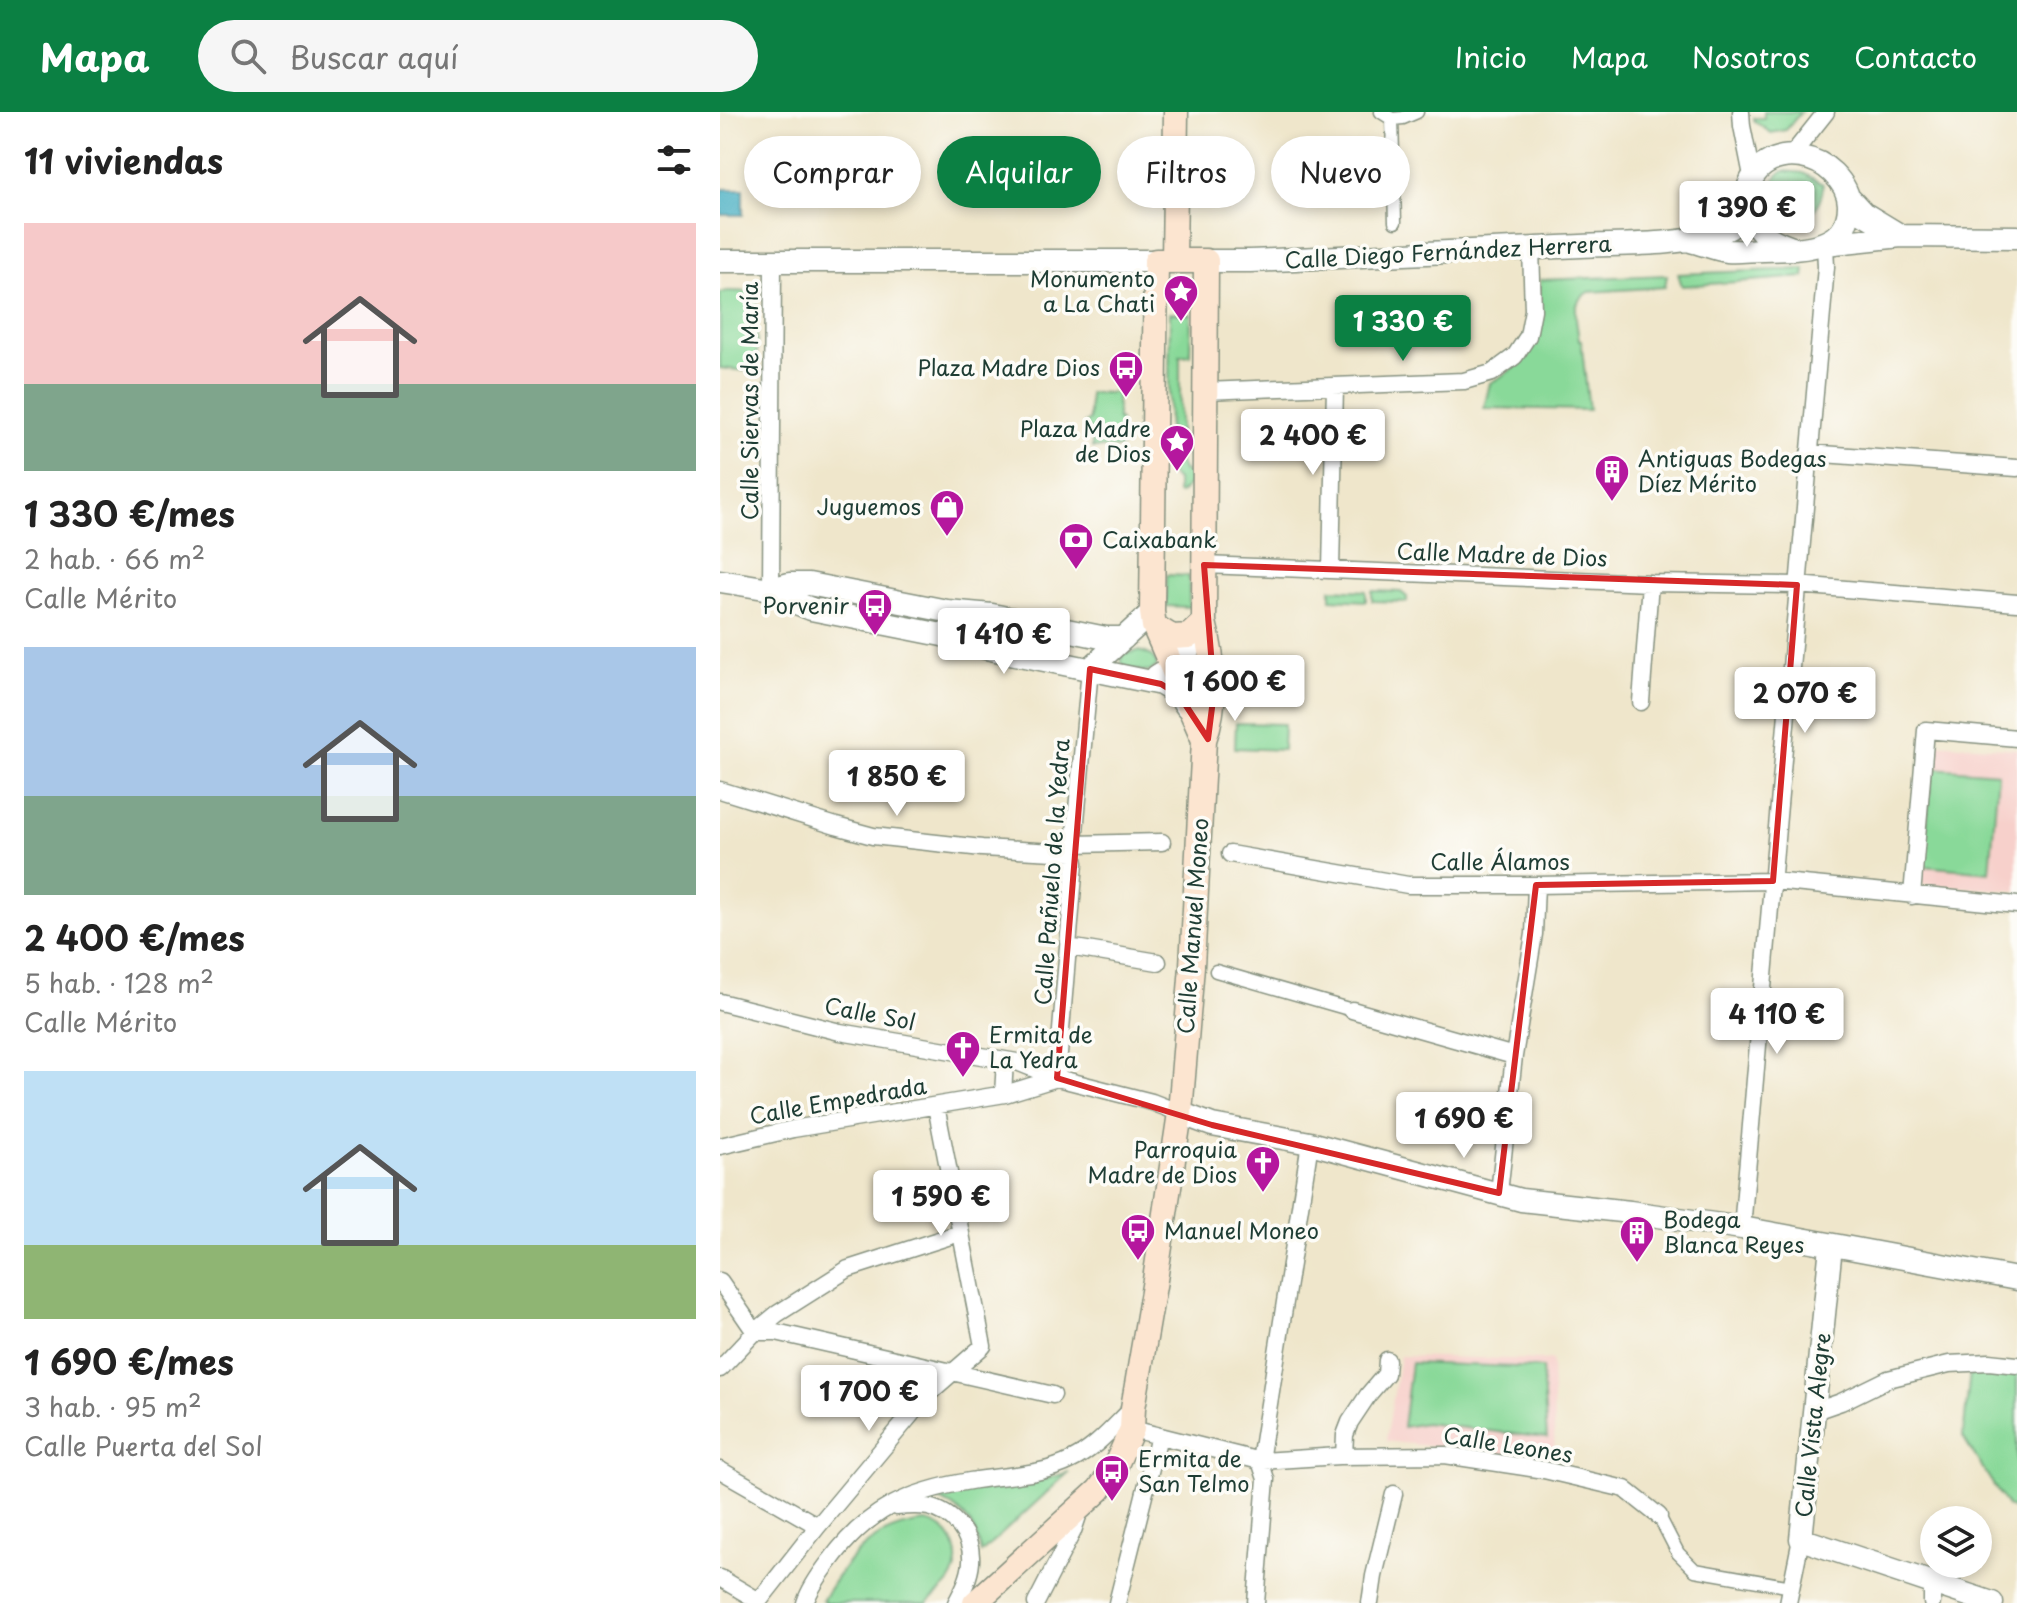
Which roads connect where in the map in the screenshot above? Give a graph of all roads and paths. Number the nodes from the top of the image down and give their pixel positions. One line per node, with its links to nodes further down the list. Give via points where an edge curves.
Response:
1 (1176, 112): 19 (main road)
2 (1417, 112): 5 (street, via 1403,118)
3 (1741, 112): 7 (street)
4 (1826, 112): 6 (street)
5 (1386, 115): 10 (street)
6 (1791, 156): 7 (street, via 1762,164); 8 (street, via 1828,168)
7 (1752, 176): 9 (street)
8 (1849, 198): 11 (street); 14 (street, via 1845,225)
9 (1747, 202): 13 (street, Calle Diego Fernández Herrera, via 1730,228); 16 (street, via 1763,232)
10 (1395, 222)
11 (1901, 236): 12 (street); 14 (street)
12 (2017, 237)
13 (1690, 240): 15 (street, Calle Diego Fernández Herrera); 16 (street, Calle Diego Fernández Herrera, via 1726,251)
14 (1825, 244): 16 (street); 23 (street)
15 (1531, 249): 20 (street, Calle Diego Fernández Herrera); 21 (street, via 1533,310 1528,336 1515,356 1492,373 1464,381)
16 (1795, 249)
17 (720, 261): 18 (street)
18 (773, 261): 19 (street); 30 (street, Calle Siervas de María)
19 (1165, 261): 20 (main road); 32 (main road)
20 (1206, 261): 22 (main road)
21 (1335, 386): 22 (street); 26 (street)
22 (1205, 391): 25 (main road)
23 (1809, 453): 24 (street); 29 (street)
24 (2017, 468)
25 (1204, 565): 26 (street, Calle Madre de Dios); 33 (main road)
26 (1331, 570): 28 (street, Calle Madre de Dios)
27 (720, 583): 30 (street)
28 (1650, 583): 29 (street, Calle Madre de Dios); 39 (street)
29 (1797, 585): 31 (street, Calle Madre de Dios); 46 (street)
30 (771, 589): 34 (street, via 809,584); 36 (street, via 811,609)
31 (2017, 603)
32 (1153, 619): 33 (main road, via 1172,637 1189,636); 35 (street); 37 (main road)
33 (1204, 622): 37 (street, via 1194,644); 40 (main road, Calle Manuel Moneo, via 1214,692 1211,722)
34 (1087, 634): 35 (street); 36 (street, via 1091,646)
35 (1124, 638): 36 (street)
36 (1085, 668): 38 (street); 44 (street, Calle Pañuelo de la Yedra)
37 (1173, 668): 38 (street); 40 (main road)
38 (1145, 681): 40 (street, via 1179,695)
39 (1641, 702)
40 (1199, 729): 60 (main road, Calle Manuel Moneo, via 1192,966)
41 (2017, 738): 48 (street, via 1926,730)
42 (720, 790): 44 (street, via 873,836 982,848)
43 (1162, 842): 44 (street)
44 (1074, 848): 50 (street, Calle Pañuelo de la Yedra)
45 (1230, 854): 47 (street, Calle Álamos, via 1408,885)
46 (1773, 881): 47 (street, Calle Álamos); 48 (street, Calle Álamos); 64 (street)
47 (1536, 885): 55 (street, via 1534,934)
48 (1912, 896): 49 (street, Calle Álamos)
49 (2017, 905)
50 (1069, 947): 51 (street); 57 (street, Calle Pañuelo de la Yedra)
51 (1158, 962)
52 (1216, 971): 54 (street)
53 (720, 1002): 56 (street, Calle Sol, via 840,1032)
54 (1352, 1010): 55 (street)
55 (1514, 1056): 63 (street)
56 (1005, 1061): 57 (street, Calle Sol); 58 (street)
57 (1057, 1078): 58 (street, Calle Empedrada); 60 (street, Calle Sol)
58 (1003, 1094): 59 (street, Calle Empedrada)
59 (936, 1106): 62 (street, Calle Empedrada); 65 (street)
60 (1180, 1113): 61 (street, via 1212,1125); 76 (main road, Calle Manuel Moneo)
61 (1310, 1143): 63 (street); 79 (street)
62 (720, 1146)
63 (1499, 1193): 64 (street)
64 (1742, 1228): 66 (street)
65 (960, 1233): 69 (street, via 848,1269); 73 (street, via 983,1346)
66 (1831, 1246): 67 (street); 75 (street, Calle Vista Alegre)
67 (2017, 1279)
68 (720, 1281): 69 (street)
69 (755, 1332): 72 (street); 73 (street, via 776,1332)
70 (1387, 1360): 78 (street, via 1386,1374 1350,1422)
71 (2017, 1365): 75 (street, via 1949,1364 1888,1379)
72 (720, 1369)
73 (953, 1372): 74 (street); 85 (street, via 929,1393)
74 (1053, 1395)
75 (1815, 1411): 86 (street, Calle Vista Alegre)
76 (1132, 1419): 77 (street, Calle Leones); 82 (street, via 1090,1449 1046,1470 923,1491); 83 (main road, Calle Manuel Moneo, via 1114,1469)
77 (1159, 1436): 79 (street, Calle Leones); 96 (street)
78 (1344, 1456): 79 (street, Calle Leones); 84 (street, Calle Leones, via 1445,1455 1544,1470 1625,1489)
79 (1260, 1461): 97 (street, via 1266,1479)
80 (720, 1470): 85 (street)
81 (1394, 1494): 98 (street)
82 (887, 1507): 92 (street, via 840,1547); 93 (street, via 929,1507 961,1528 971,1560)
83 (1081, 1508): 94 (main road, Calle Manuel Moneo); 95 (street)
84 (1659, 1516): 89 (street, Calle Leones, via 1678,1553 1695,1570)
85 (818, 1526): 90 (street)
86 (1801, 1539): 88 (street); 89 (street, Calle Vista Alegre)
87 (720, 1578): 90 (street)
88 (1932, 1594): 91 (street)
89 (1790, 1595)
90 (758, 1602)
91 (1984, 1602)
92 (805, 1603)
93 (956, 1603)
94 (975, 1603)
95 (1036, 1603)
96 (1117, 1603)
97 (1256, 1603)
98 (1370, 1603)

